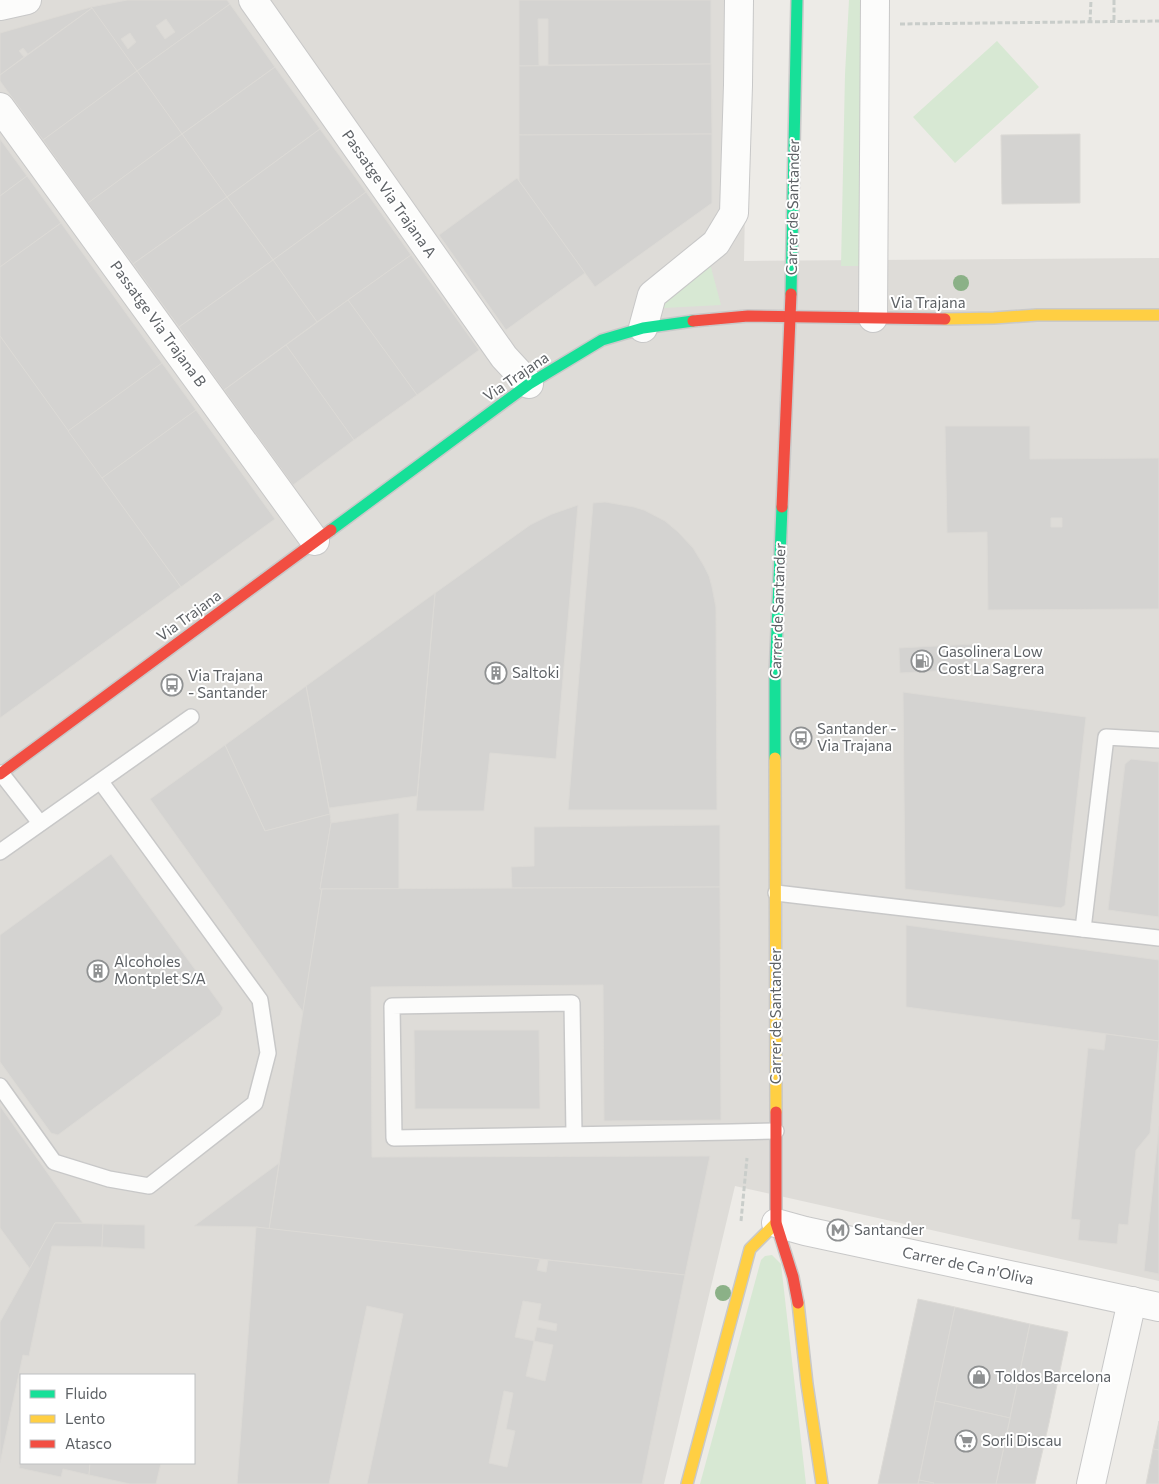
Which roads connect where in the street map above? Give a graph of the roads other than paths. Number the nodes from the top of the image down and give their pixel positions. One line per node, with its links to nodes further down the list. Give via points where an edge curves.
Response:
1 (27, 0): 6 (street)
2 (253, 0): 12 (street, Passatge Via Trajana A, via 504,356)
3 (739, 0): 11 (street, via 734,213 716,242 652,295)
4 (797, 0): 9 (street, Carrer de Santander)
5 (875, 0): 10 (street)
6 (0, 6)
7 (0, 107): 13 (street, Passatge Via Trajana B)
8 (1159, 315): 10 (street, Via Trajana)
9 (790, 316): 10 (street, Via Trajana); 11 (street, Via Trajana, via 718,318); 20 (street, Carrer de Santander, via 775,676)
10 (873, 318)
11 (643, 328): 12 (street, Via Trajana, via 602,340)
12 (529, 384): 13 (street, Via Trajana)
13 (315, 541): 16 (street, Via Trajana)
14 (191, 717): 17 (lane)
15 (1159, 740): 21 (lane, via 1106,737)
16 (0, 773): 18 (lane)
17 (100, 782): 18 (lane); 23 (lane, via 260,1000 268,1053 256,1103 149,1186 109,1179 54,1162)
18 (40, 823): 19 (lane)
19 (0, 852)
20 (776, 893): 21 (lane); 24 (street, Carrer de Santander)
21 (1083, 929): 22 (lane)
22 (1159, 938)
23 (0, 1086)
24 (776, 1130): 25 (lane); 26 (street, Carrer de Santander)
25 (574, 1134): 25 (lane, via 394,1138 392,1006 572,1003)
26 (776, 1223): 27 (street, Carrer de Ca n'Oliva); 29 (street, via 750,1249); 30 (street, Carrer de Santander, via 797,1297)
27 (1132, 1301): 28 (street, Carrer de Ca n'Oliva); 31 (street)
28 (1159, 1307)
29 (687, 1484)
30 (822, 1484)
31 (1091, 1484)

